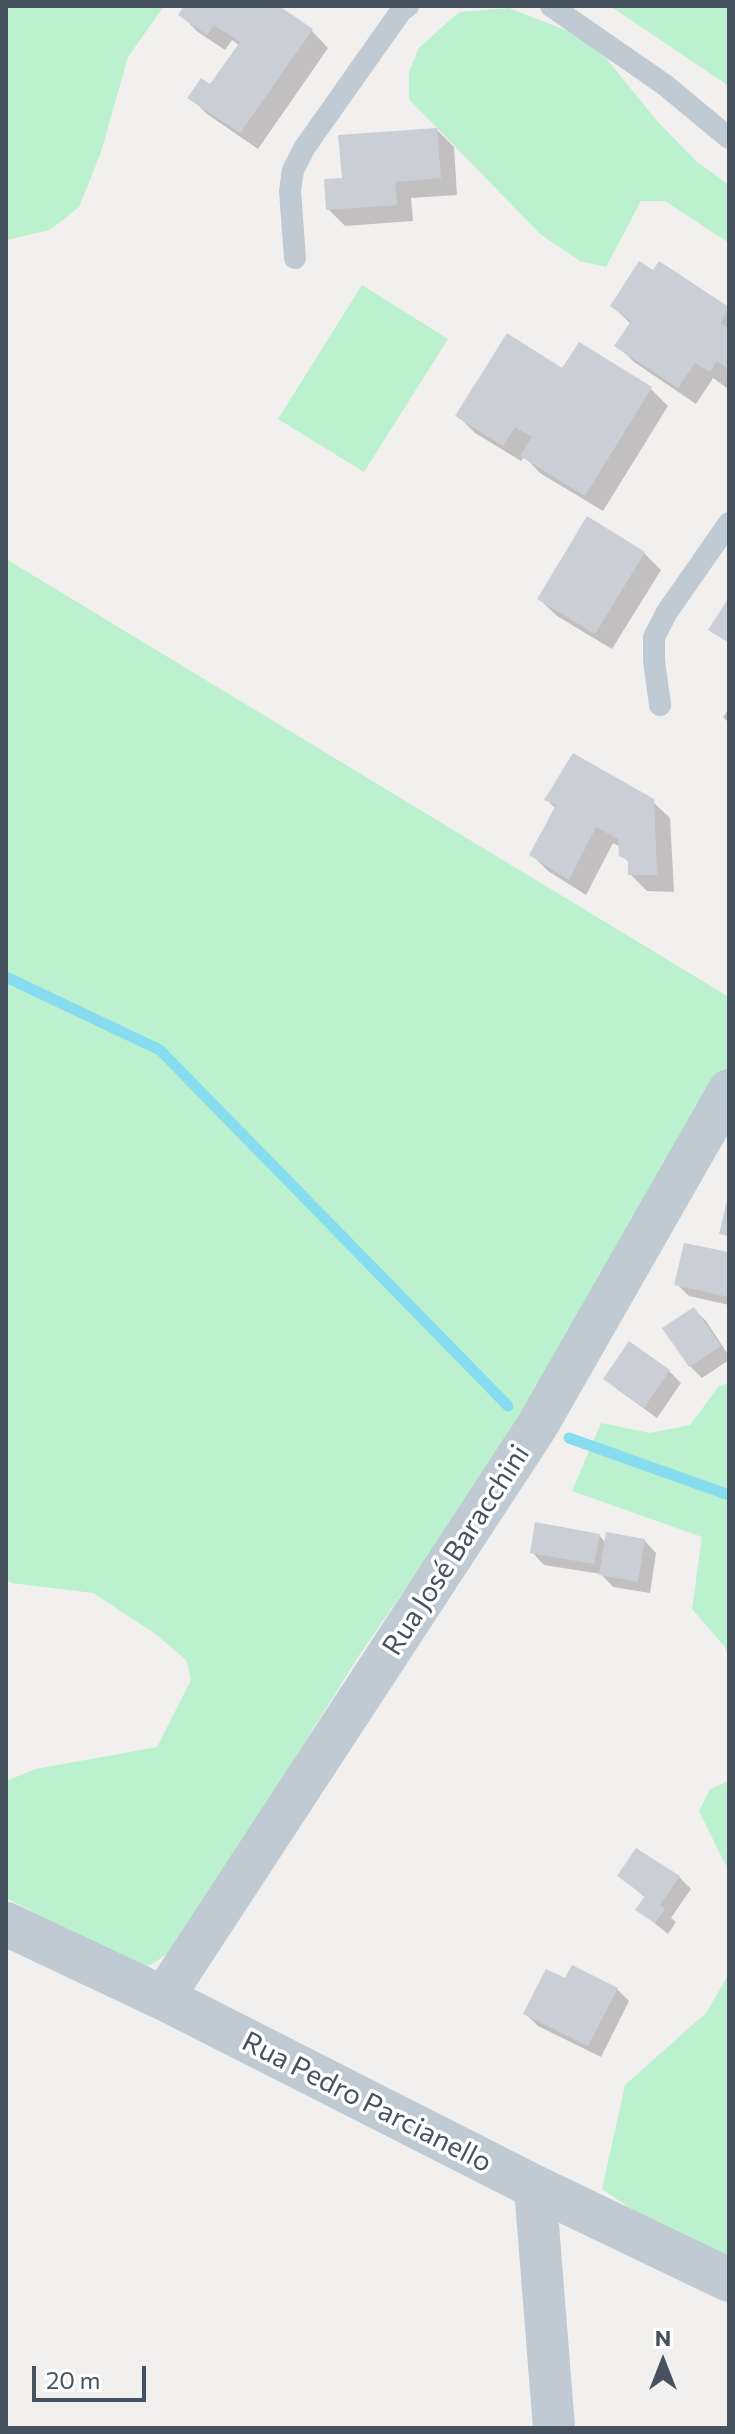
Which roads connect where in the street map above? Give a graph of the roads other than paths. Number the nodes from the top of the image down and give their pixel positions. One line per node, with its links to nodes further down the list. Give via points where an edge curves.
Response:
1 (408, 6): 4 (lane, via 293,170)
2 (551, 6): 3 (lane, via 665,85)
3 (729, 138)
4 (295, 258)
5 (729, 523): 6 (lane, via 654,637)
6 (660, 705)
7 (729, 1090): 9 (street, Rua José Baracchini, via 537,1426)
8 (6, 1924): 9 (street, Rua Pedro Parcianello)
9 (163, 1998): 10 (street, Rua Pedro Parcianello)
10 (535, 2187): 11 (street, Rua Pedro Parcianello); 12 (street)
11 (729, 2280)
12 (554, 2428)

